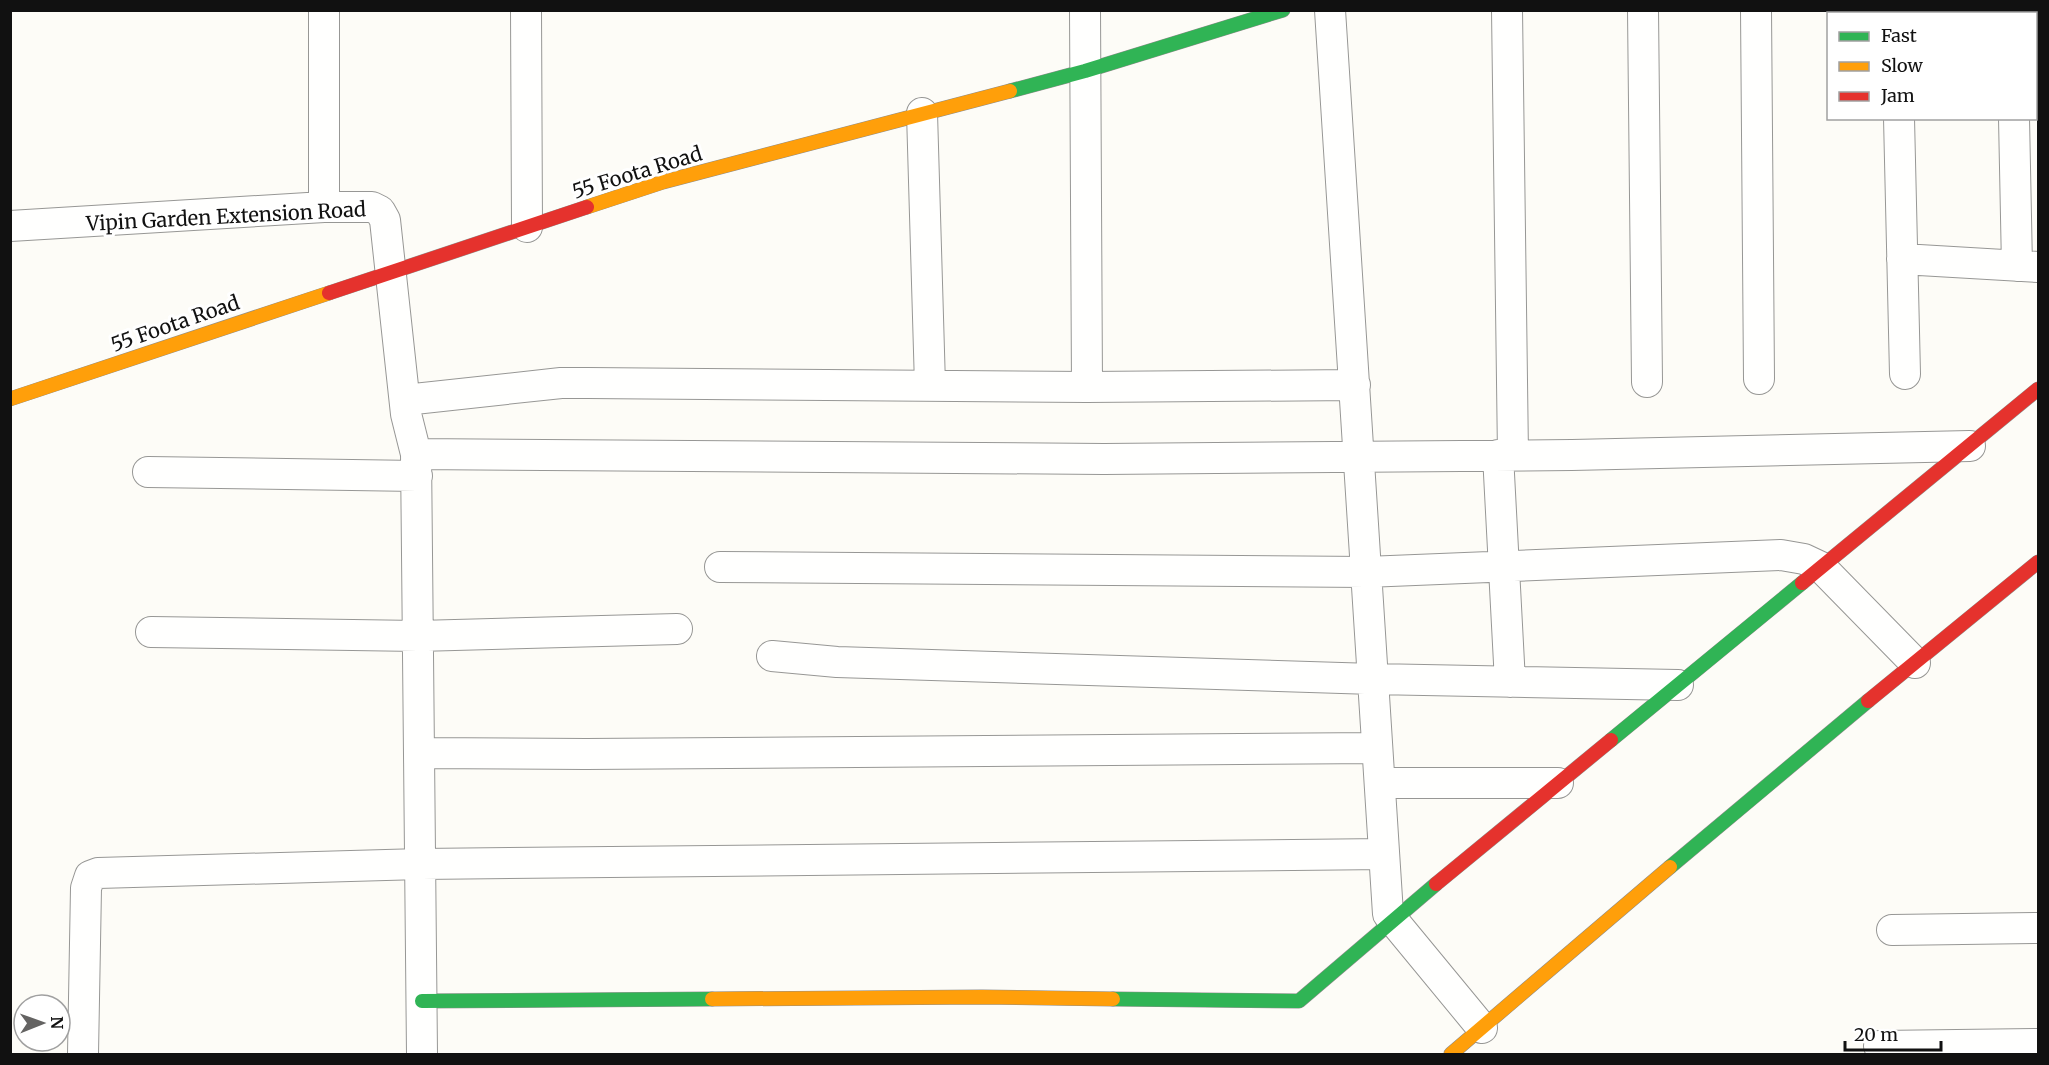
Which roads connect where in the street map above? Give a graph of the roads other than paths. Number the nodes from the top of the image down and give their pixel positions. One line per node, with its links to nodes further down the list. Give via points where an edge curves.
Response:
1 (324, 10): 13 (street)
2 (526, 10): 15 (street)
3 (1085, 10): 9 (street)
4 (1284, 10): 9 (street, 55 Foota Road)
5 (1330, 10): 22 (street)
6 (1507, 10): 29 (street)
7 (1643, 10): 21 (street)
8 (1756, 10): 20 (street)
9 (1085, 71): 10 (street, 55 Foota Road); 24 (street)
10 (922, 113): 15 (street, 55 Foota Road, via 663,182); 23 (street)
11 (1899, 120): 16 (street)
12 (2014, 120): 17 (street)
13 (324, 207): 14 (street, Vipin Garden Extension Road); 18 (street, Vipin Garden Extension Road, via 372,207 380,211 385,220)
14 (10, 226)
15 (527, 227): 18 (street, 55 Foota Road)
16 (1902, 259): 17 (street); 19 (street)
17 (2028, 266)
18 (392, 271): 26 (street, 55 Foota Road); 27 (street)
19 (1905, 374)
20 (1759, 379)
21 (1647, 382)
22 (1355, 385): 24 (street); 30 (street)
23 (930, 386): 24 (street); 27 (street, via 561,383)
24 (1087, 387)
25 (2038, 389): 28 (street)
26 (10, 399)
27 (405, 400): 31 (street)
28 (1970, 446): 29 (street); 36 (street)
29 (1505, 455): 30 (street); 34 (street)
30 (1360, 456): 31 (street); 37 (street)
31 (416, 465): 32 (street); 40 (street)
32 (148, 472)
33 (2038, 562): 42 (street)
34 (1504, 565): 36 (street, via 1781,555); 37 (street); 44 (street)
35 (720, 567): 37 (street)
36 (1821, 567): 42 (street); 45 (street)
37 (1366, 572): 43 (street)
38 (677, 629): 40 (street)
39 (151, 632): 40 (street)
40 (418, 636): 47 (street)
41 (772, 657): 43 (street)
42 (1915, 663): 56 (street, via 1744,803)
43 (1373, 679): 44 (street); 46 (street)
44 (1510, 682): 45 (street)
45 (1678, 685): 49 (street)
46 (1377, 748): 47 (street); 48 (street)
47 (419, 753): 51 (street)
48 (1380, 783): 49 (street); 50 (street)
49 (1558, 783): 52 (street)
50 (1384, 854): 51 (street); 52 (street, via 1388,914)
51 (421, 864): 55 (street); 59 (street, via 90,876 86,888)
52 (1392, 920): 55 (street, via 1299,1001 982,997); 56 (street)
53 (2038, 928): 54 (street)
54 (1892, 930)
55 (422, 1001): 60 (street)
56 (1482, 1028): 61 (street)
57 (2038, 1044): 58 (street)
58 (1879, 1046)
59 (83, 1054)
60 (422, 1054)
61 (1451, 1054)

